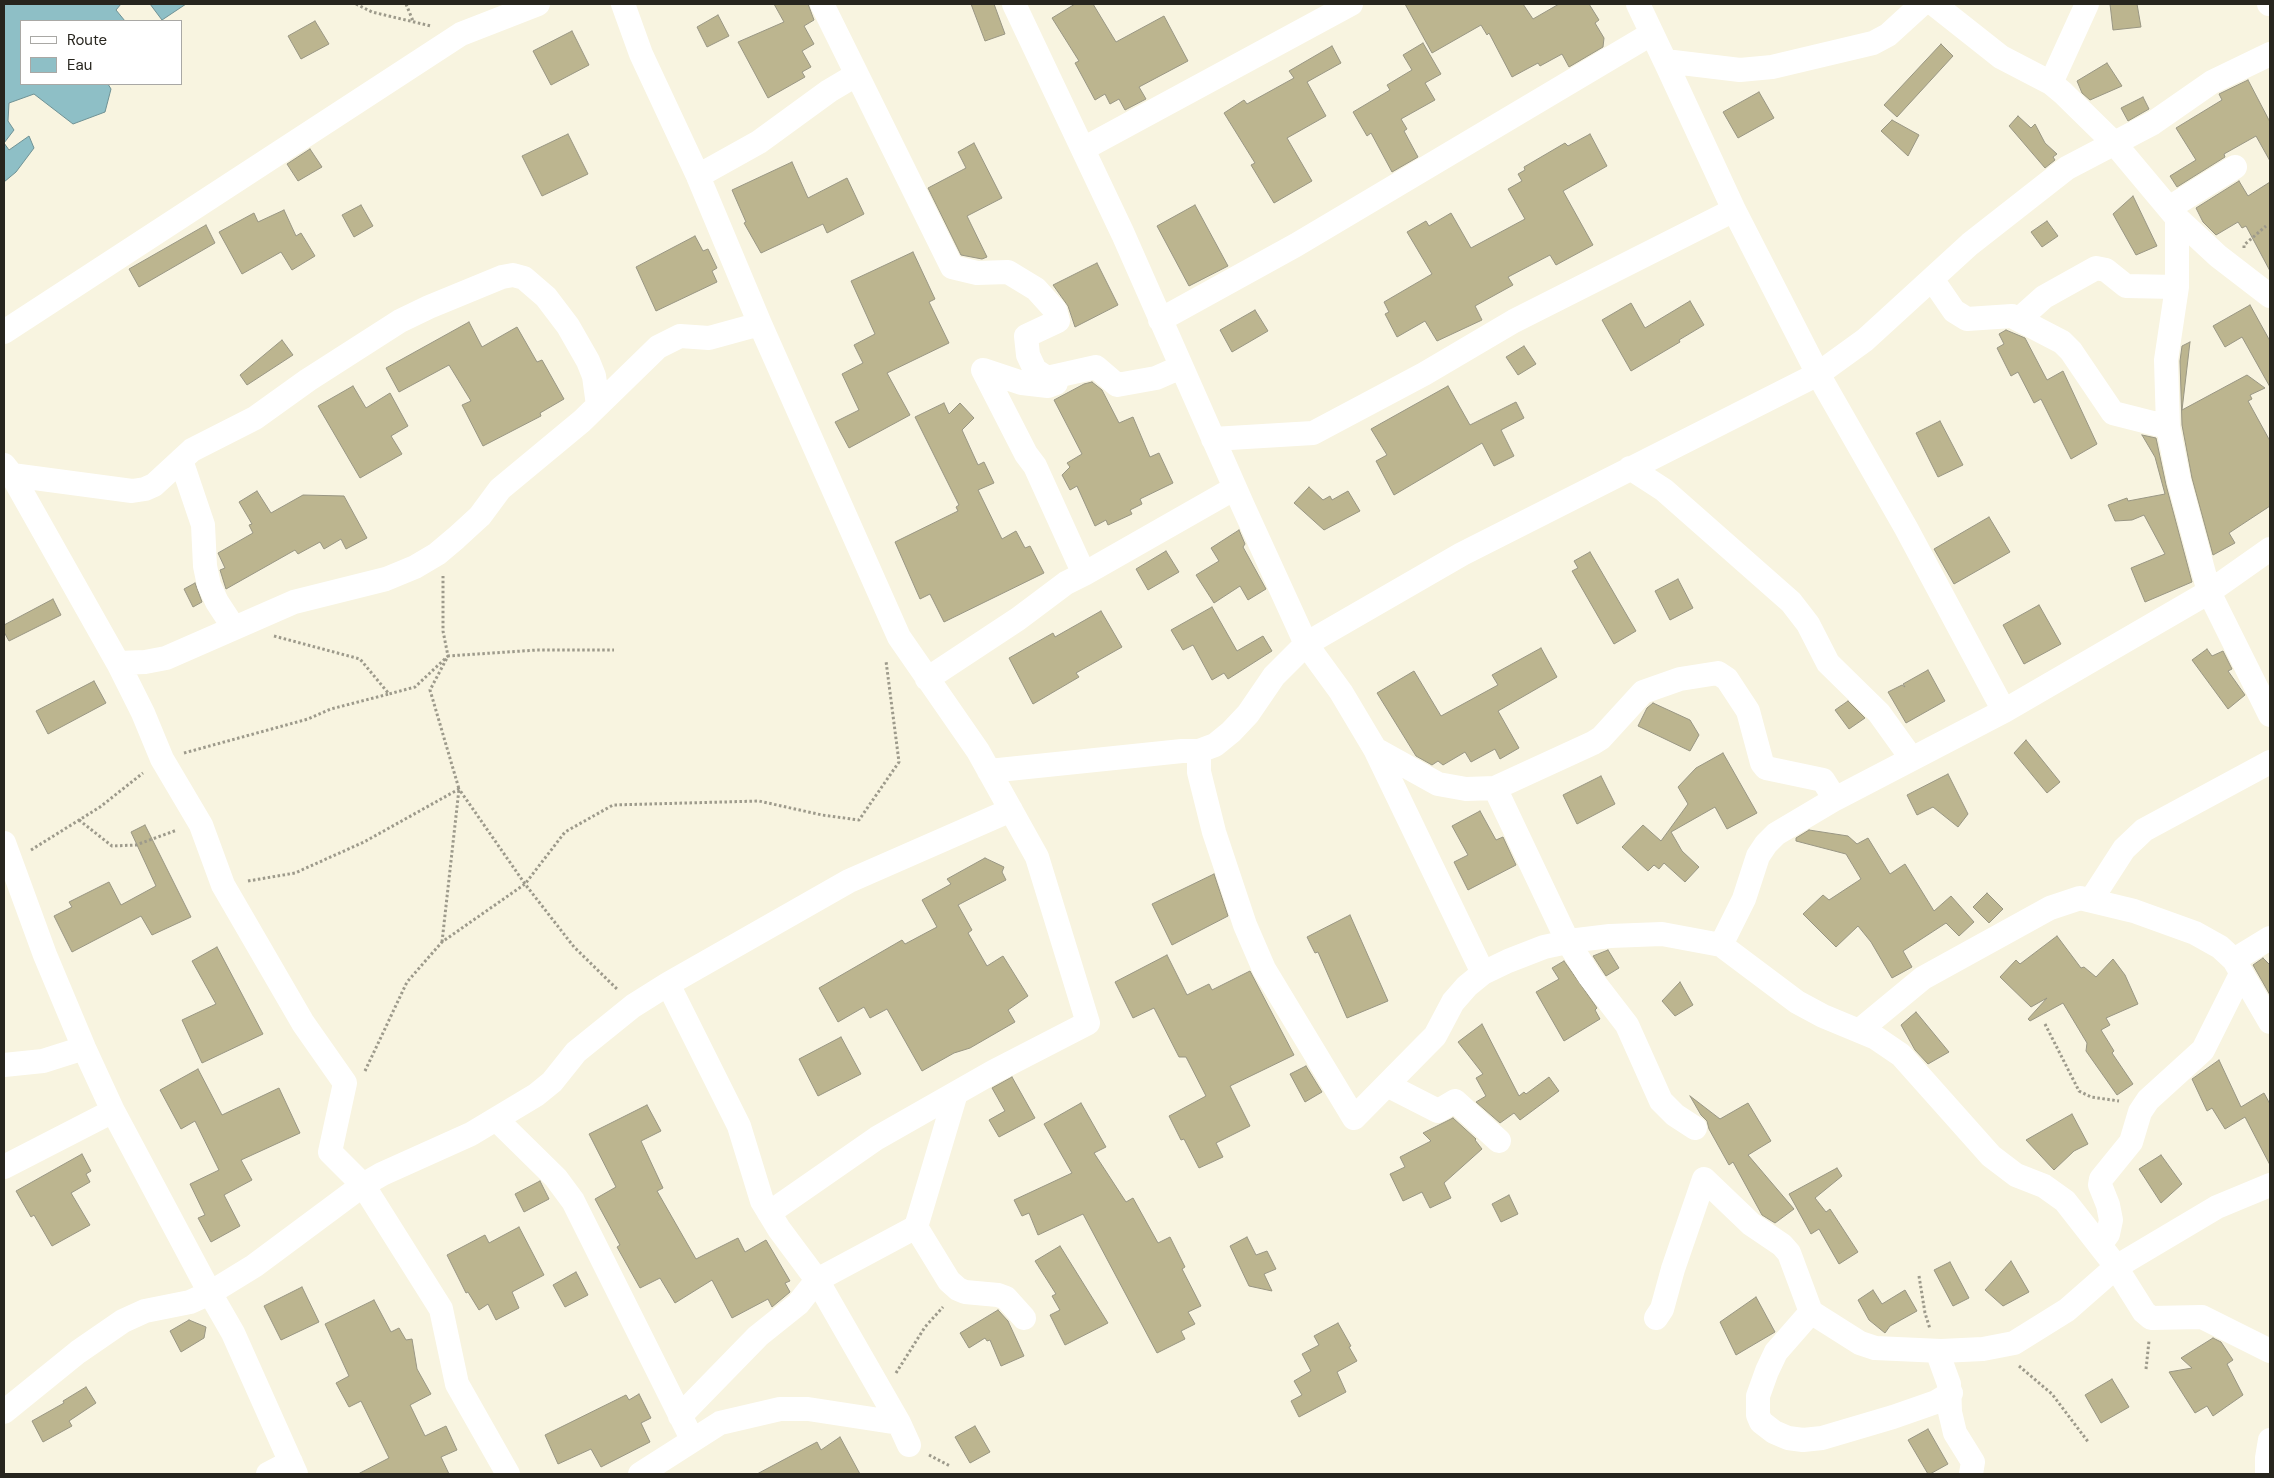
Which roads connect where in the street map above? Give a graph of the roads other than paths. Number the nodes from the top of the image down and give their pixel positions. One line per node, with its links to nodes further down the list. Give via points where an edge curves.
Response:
1 (538, 4): 27 (street, via 461,34)
2 (623, 4): 18 (street, via 641,54)
3 (822, 4): 13 (street)
4 (1014, 4): 16 (street)
5 (1351, 4): 16 (street)
6 (1638, 4): 10 (street)
7 (1922, 4): 12 (street, via 1888,35 1873,43 1772,67 1740,70)
8 (1934, 4): 14 (street, via 2001,57)
9 (2087, 4): 14 (street)
10 (1651, 34): 12 (street); 24 (street, via 1296,245)
11 (2270, 54): 15 (street, via 2212,82 2153,123)
12 (1665, 61): 19 (street)
13 (856, 75): 18 (street, via 759,142); 29 (street, via 952,267 977,273 1008,272 1036,289 1055,310 1058,320 1026,336 1028,355 1035,370 1048,378)
14 (2051, 83): 15 (street)
15 (2115, 144): 20 (street); 21 (street, via 2067,168 1970,244)
16 (1083, 149): 24 (street)
17 (2235, 167): 20 (street)
18 (698, 176): 26 (street)
19 (1734, 210): 30 (street); 33 (street, via 1514,321 1313,433)
20 (2173, 213): 22 (street); 23 (street, via 2218,256)
21 (1932, 280): 25 (street, via 1954,310 1967,319 2003,315); 30 (street, via 1865,340)
22 (2177, 287): 25 (street, via 2126,286 2106,270 2096,268 2044,297); 32 (street, via 2166,360)
23 (2267, 289)
24 (1160, 320): 28 (street)
25 (2021, 320): 32 (street, via 2053,336 2071,351 2113,413)
26 (760, 324): 31 (street, via 721,336 680,336 670,340 638,364); 44 (street, via 899,637)
27 (4, 332)
28 (1181, 367): 29 (street, via 1156,378 1117,385 1096,367); 33 (street)
29 (1080, 370): 39 (street, via 1048,386 1022,383 983,370 1035,466)
30 (1818, 374): 35 (street); 45 (street)
31 (598, 405): 34 (street, via 594,376 568,326 546,297 524,278 513,275 400,321 254,418 192,450); 41 (street, via 559,442 500,489 480,516 437,554 386,579 294,602)
32 (2168, 428): 40 (street)
33 (1213, 439): 37 (street)
34 (181, 460): 36 (street, via 154,485 132,491); 41 (street, via 203,525 209,585)
35 (1630, 468): 42 (street, via 1462,554); 49 (street, via 1664,490 1791,602 1808,624 1828,664 1880,713)
36 (8, 470): 43 (street)
37 (1235, 488): 39 (street); 42 (street)
38 (2270, 549): 40 (street)
39 (1084, 574): 44 (street, via 1066,583 1018,620)
40 (2209, 592): 45 (street); 46 (street)
41 (234, 628): 43 (street, via 166,658)
42 (1306, 644): 47 (street, via 1341,692); 48 (street, via 1274,676 1248,714 1231,732 1214,745)
43 (118, 662): 74 (street, via 162,759 201,825 223,885 303,1024 345,1083 330,1152)
44 (927, 679): 51 (street)
45 (2004, 710): 49 (street)
46 (2270, 715)
47 (1375, 749): 52 (street, via 1438,784 1466,789); 61 (street)
48 (1198, 751): 51 (street); 67 (street, via 1199,772 1230,886 1264,969 1354,1118)
49 (1912, 759): 53 (street)
50 (2270, 762): 56 (street, via 2144,830 2124,849)
51 (989, 771): 54 (street)
52 (1495, 788): 53 (street, via 1601,738 1643,692 1680,679 1718,673 1727,679 1748,711 1766,768 1823,780); 58 (street)
53 (1835, 799): 59 (street, via 1790,825 1766,844)
54 (1011, 810): 62 (street, via 849,881); 68 (street, via 1037,857 1088,1022)
55 (8, 853): 65 (street, via 45,955)
56 (2091, 900): 60 (street, via 2134,911 2195,933 2220,947); 64 (street, via 2080,898 2050,908 1957,958 1923,978)
57 (2270, 938): 60 (street)
58 (1568, 942): 59 (street, via 1662,934); 61 (street, via 1544,947); 71 (street, via 1626,1025 1661,1101)
59 (1721, 945): 64 (street, via 1797,1002)
60 (2237, 967): 63 (street); 78 (street, via 2203,1050 2145,1105 2131,1142 2101,1178 2100,1185 2111,1220 2108,1234)
61 (1483, 973): 67 (street, via 1453,1002 1435,1036)
62 (668, 984): 70 (street, via 633,1006 576,1052 552,1082); 76 (street, via 732,1109 762,1201)
63 (2270, 1022)
64 (1860, 1030): 78 (street, via 1901,1055 1991,1156 2016,1175 2044,1186 2065,1201)
65 (84, 1048): 66 (street, via 43,1061); 69 (street)
66 (4, 1065)
67 (1387, 1085): 72 (street, via 1438,1110 1455,1101)
68 (956, 1093): 76 (street, via 877,1138); 77 (street)
69 (113, 1111): 73 (street); 81 (street)
70 (496, 1119): 74 (street, via 447,1147); 89 (street, via 556,1178 573,1201)
71 (1695, 1128)
72 (1499, 1141)
73 (4, 1167)
74 (363, 1185): 81 (street, via 254,1266); 97 (street, via 441,1309 457,1384)
75 (2270, 1185): 79 (street, via 2217,1207)
76 (769, 1213): 80 (street)
77 (916, 1227): 80 (street); 83 (street, via 949,1281 958,1289 998,1295 1014,1305)
78 (2100, 1245): 79 (street)
79 (2116, 1268): 85 (street, via 2067,1310 2014,1343 1983,1349); 86 (street, via 2151,1318 2202,1317)
80 (817, 1280): 89 (street, via 798,1304 758,1336); 90 (street)
81 (210, 1293): 88 (street, via 190,1302 145,1311 123,1321 78,1352); 94 (street, via 233,1333)
82 (1811, 1312): 84 (street, via 1789,1253 1751,1224 1704,1179 1662,1309); 85 (street, via 1875,1348); 87 (street, via 1776,1352 1758,1396 1761,1422 1774,1432 1803,1440 1822,1438 1893,1417)
83 (1024, 1318)
84 (1656, 1318)
85 (1937, 1351): 87 (street)
86 (2270, 1351)
87 (1952, 1393): 95 (street, via 1952,1423 1970,1455)
88 (4, 1412)
89 (680, 1416): 91 (street)
90 (899, 1423): 91 (street, via 808,1409 780,1409 720,1423); 93 (street)
91 (692, 1440): 98 (street)
92 (2270, 1440): 99 (street)
93 (909, 1445)
94 (294, 1468): 96 (street)
95 (1973, 1472)
96 (268, 1474)
97 (508, 1474)
98 (640, 1474)
99 (2267, 1474)

